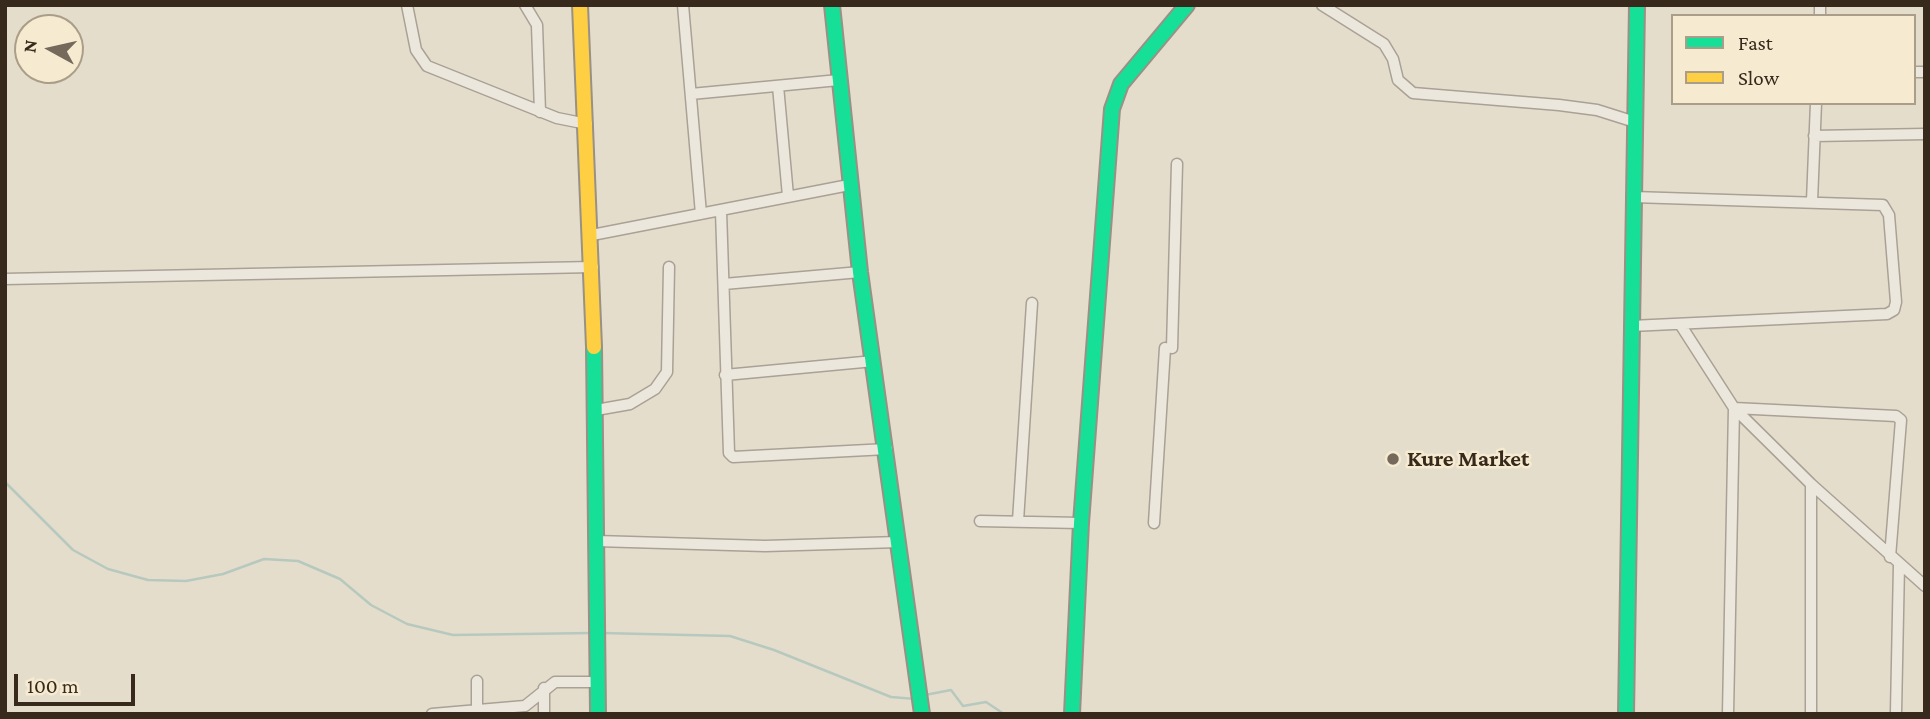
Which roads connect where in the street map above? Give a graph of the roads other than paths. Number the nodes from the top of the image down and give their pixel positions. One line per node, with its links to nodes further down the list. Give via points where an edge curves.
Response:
1 (407, 5): 13 (street, via 416,50 427,66)
2 (525, 5): 13 (street, via 537,24)
3 (580, 5): 15 (street)
4 (683, 5): 11 (street)
5 (832, 5): 9 (street)
6 (1187, 5): 42 (street, via 1121,84 1114,101)
7 (1322, 5): 14 (street, via 1384,44 1398,80 1413,93 1559,105)
8 (1637, 5): 14 (street)
9 (839, 80): 10 (street); 19 (street)
10 (778, 86): 11 (street); 20 (street)
11 (691, 94): 24 (street)
12 (1816, 105): 17 (street)
13 (540, 111): 15 (street)
14 (1635, 122): 21 (street)
15 (587, 124): 25 (street)
16 (1925, 134): 17 (street)
17 (1814, 136): 22 (street)
18 (1177, 164): 43 (street)
19 (849, 185): 20 (street); 28 (street)
20 (788, 196): 23 (street)
21 (1633, 197): 22 (street); 33 (street)
22 (1812, 201): 32 (street, via 1886,207 1894,310)
23 (721, 211): 24 (street); 30 (street)
24 (701, 214): 25 (street)
25 (592, 235): 26 (street)
26 (593, 267): 29 (street); 37 (street)
27 (669, 267): 37 (street, via 667,372 655,389 629,404)
28 (860, 272): 30 (street); 34 (street)
29 (5, 279)
30 (724, 284): 35 (street)
31 (1032, 303): 41 (street)
32 (1680, 324): 33 (street); 36 (street)
33 (1631, 326): 59 (street)
34 (874, 361): 35 (street); 38 (street)
35 (725, 375): 38 (street, via 728,450 733,457)
36 (1734, 408): 39 (street); 46 (street, via 1896,416 1901,420); 60 (street)
37 (596, 410): 44 (street)
38 (887, 449): 45 (street)
39 (1811, 484): 46 (street); 61 (street)
40 (980, 520): 41 (street)
41 (1018, 521): 42 (street)
42 (1081, 523): 58 (street)
43 (1154, 523)
44 (596, 541): 45 (street, via 765,546); 50 (street)
45 (899, 542): 52 (street)
46 (1890, 557): 47 (street)
47 (1899, 565): 48 (street); 54 (street)
48 (1925, 586)
49 (477, 681): 53 (street)
50 (598, 682): 51 (street, via 555,682); 57 (street)
51 (544, 688): 53 (street, via 529,705); 56 (street)
52 (921, 709)
53 (477, 712): 55 (street)
54 (1896, 712)
55 (432, 714)
56 (544, 714)
57 (598, 714)
58 (1072, 714)
59 (1626, 714)
60 (1728, 714)
61 (1811, 714)

